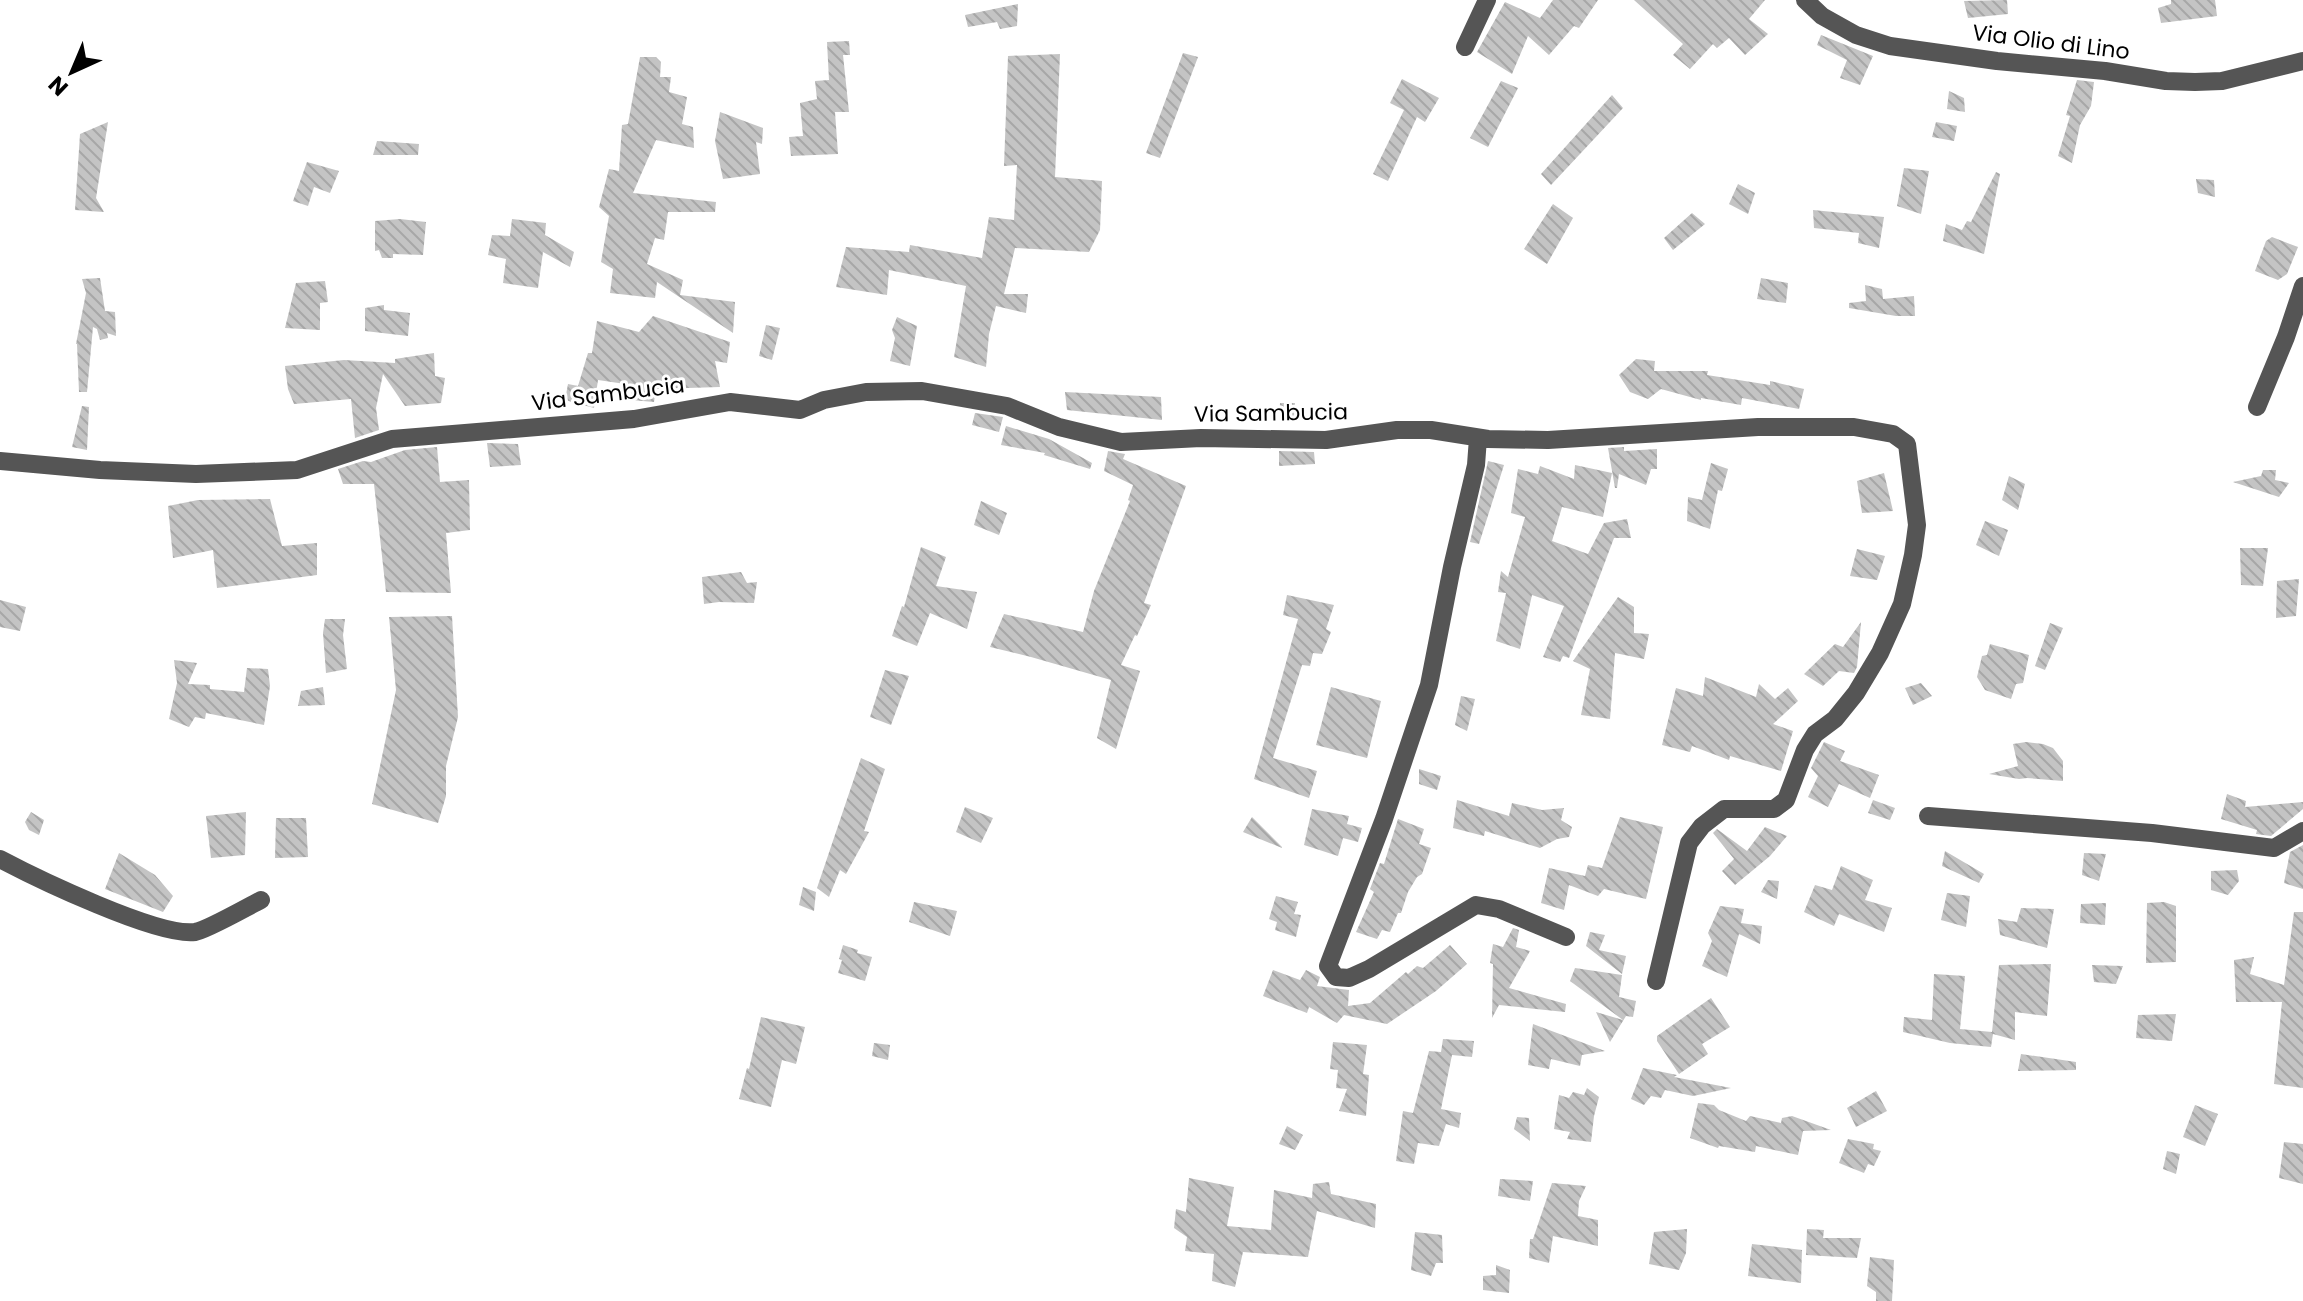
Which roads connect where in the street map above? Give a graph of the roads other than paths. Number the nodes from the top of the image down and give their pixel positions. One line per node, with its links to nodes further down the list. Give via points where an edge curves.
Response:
1 (1487, 0): 3 (street)
2 (1805, 0): 4 (street, Via Olio di Lino, via 1856,35 1890,46 1997,61 2195,82 2222,81)
3 (1465, 47)
4 (2303, 61)
5 (2303, 286): 6 (street)
6 (2257, 407)
7 (1478, 438): 8 (street, Via Sambucia, via 1397,430 1326,440 1121,442 1059,427 1007,406 922,391 866,392 800,410 730,402 634,419 392,439 297,470 196,474); 13 (street, via 1429,685 1328,966 1336,977 1349,978 1476,905); 14 (street, Via Sambucia, via 1548,440 1758,427 1854,427 1893,434 1907,444 1917,525 1902,604 1880,653 1856,693 1815,734 1786,800 1774,809 1724,809 1689,843)
8 (0, 461)
9 (1928, 816): 10 (street, via 2274,848)
10 (2303, 831)
11 (0, 859): 12 (street, via 93,902 173,930 196,932)
12 (261, 900)
13 (1566, 937)
14 (1656, 981)

